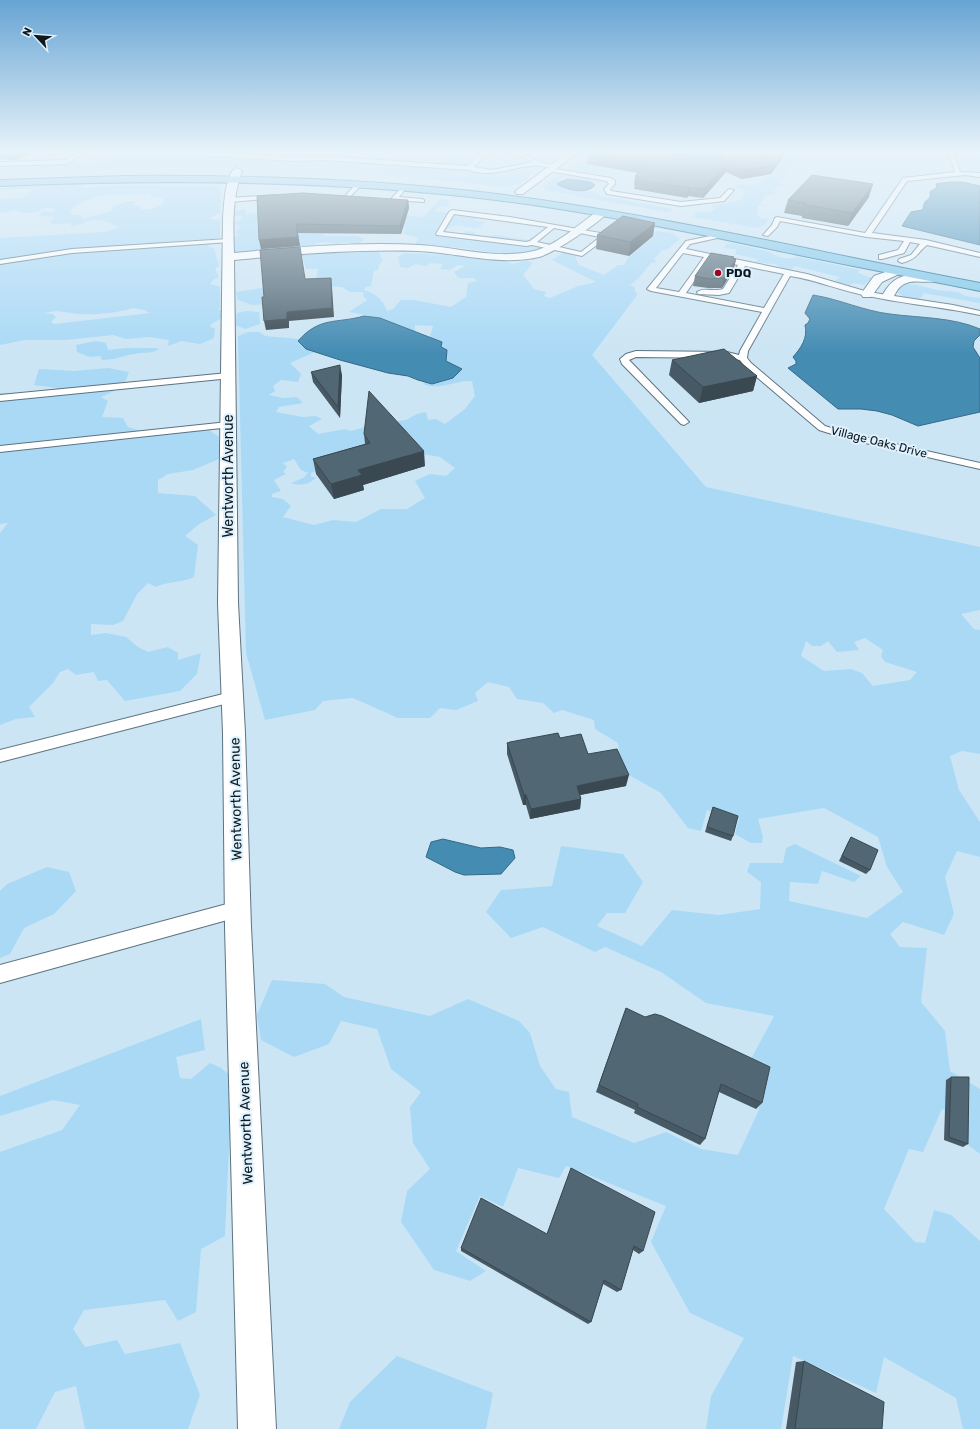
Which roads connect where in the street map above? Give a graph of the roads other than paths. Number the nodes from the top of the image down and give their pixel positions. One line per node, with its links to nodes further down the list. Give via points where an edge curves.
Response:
1 (230, 220): 21 (street, Wentworth Avenue)
2 (447, 220): 19 (lane, via 439,234 517,244)
3 (515, 220): 10 (lane)
4 (592, 220): 12 (street)
5 (636, 220): 11 (main road)
6 (687, 220): 13 (main road)
7 (777, 220): 13 (lane, via 775,226)
8 (781, 220): 14 (lane)
9 (877, 220): 14 (lane)
10 (553, 226): 12 (lane); 19 (lane)
11 (678, 228): 15 (main road); 17 (lane, via 685,234)
12 (577, 230): 20 (street); 20 (lane, via 606,236 582,254)
13 (766, 235): 25 (main road)
14 (867, 235): 16 (lane)
15 (720, 236): 17 (lane); 28 (main road, via 791,250 880,261)
16 (908, 239): 18 (lane); 25 (lane, via 902,251)
17 (688, 242): 22 (lane)
18 (926, 242): 23 (lane); 28 (lane, via 914,256)
19 (532, 243): 20 (lane)
20 (553, 246): 21 (street, via 541,254 521,257 420,248)
21 (228, 249): 26 (lane, via 72,251); 39 (street, Wentworth Avenue)
22 (681, 250): 24 (lane); 33 (lane, via 651,289)
23 (980, 255)
24 (708, 256): 27 (lane); 33 (lane)
25 (882, 257): 28 (main road)
26 (0, 262)
27 (743, 263): 29 (lane); 33 (lane, via 726,291)
28 (900, 266): 30 (main road); 31 (main road); 34 (street, via 878,279)
29 (788, 273): 34 (lane); 36 (lane)
30 (980, 277)
31 (932, 278): 32 (main road); 35 (street, via 902,279 895,283)
32 (980, 287)
33 (683, 291): 36 (lane)
34 (867, 294): 35 (lane)
35 (888, 296): 37 (lane)
36 (767, 311): 38 (lane, via 744,351)
37 (980, 313)
38 (743, 358): 41 (lane, via 727,355 636,354 624,359); 44 (lane, Village Oaks Drive, via 822,428)
39 (228, 376): 40 (lane); 42 (street, Wentworth Avenue)
40 (0, 398)
41 (684, 422)
42 (228, 425): 43 (lane); 45 (street, Wentworth Avenue)
43 (0, 449)
44 (980, 466)
45 (231, 697): 46 (lane); 47 (street, Wentworth Avenue)
46 (0, 756)
47 (238, 909): 48 (lane); 49 (street, Wentworth Avenue)
48 (0, 974)
49 (257, 1429)

